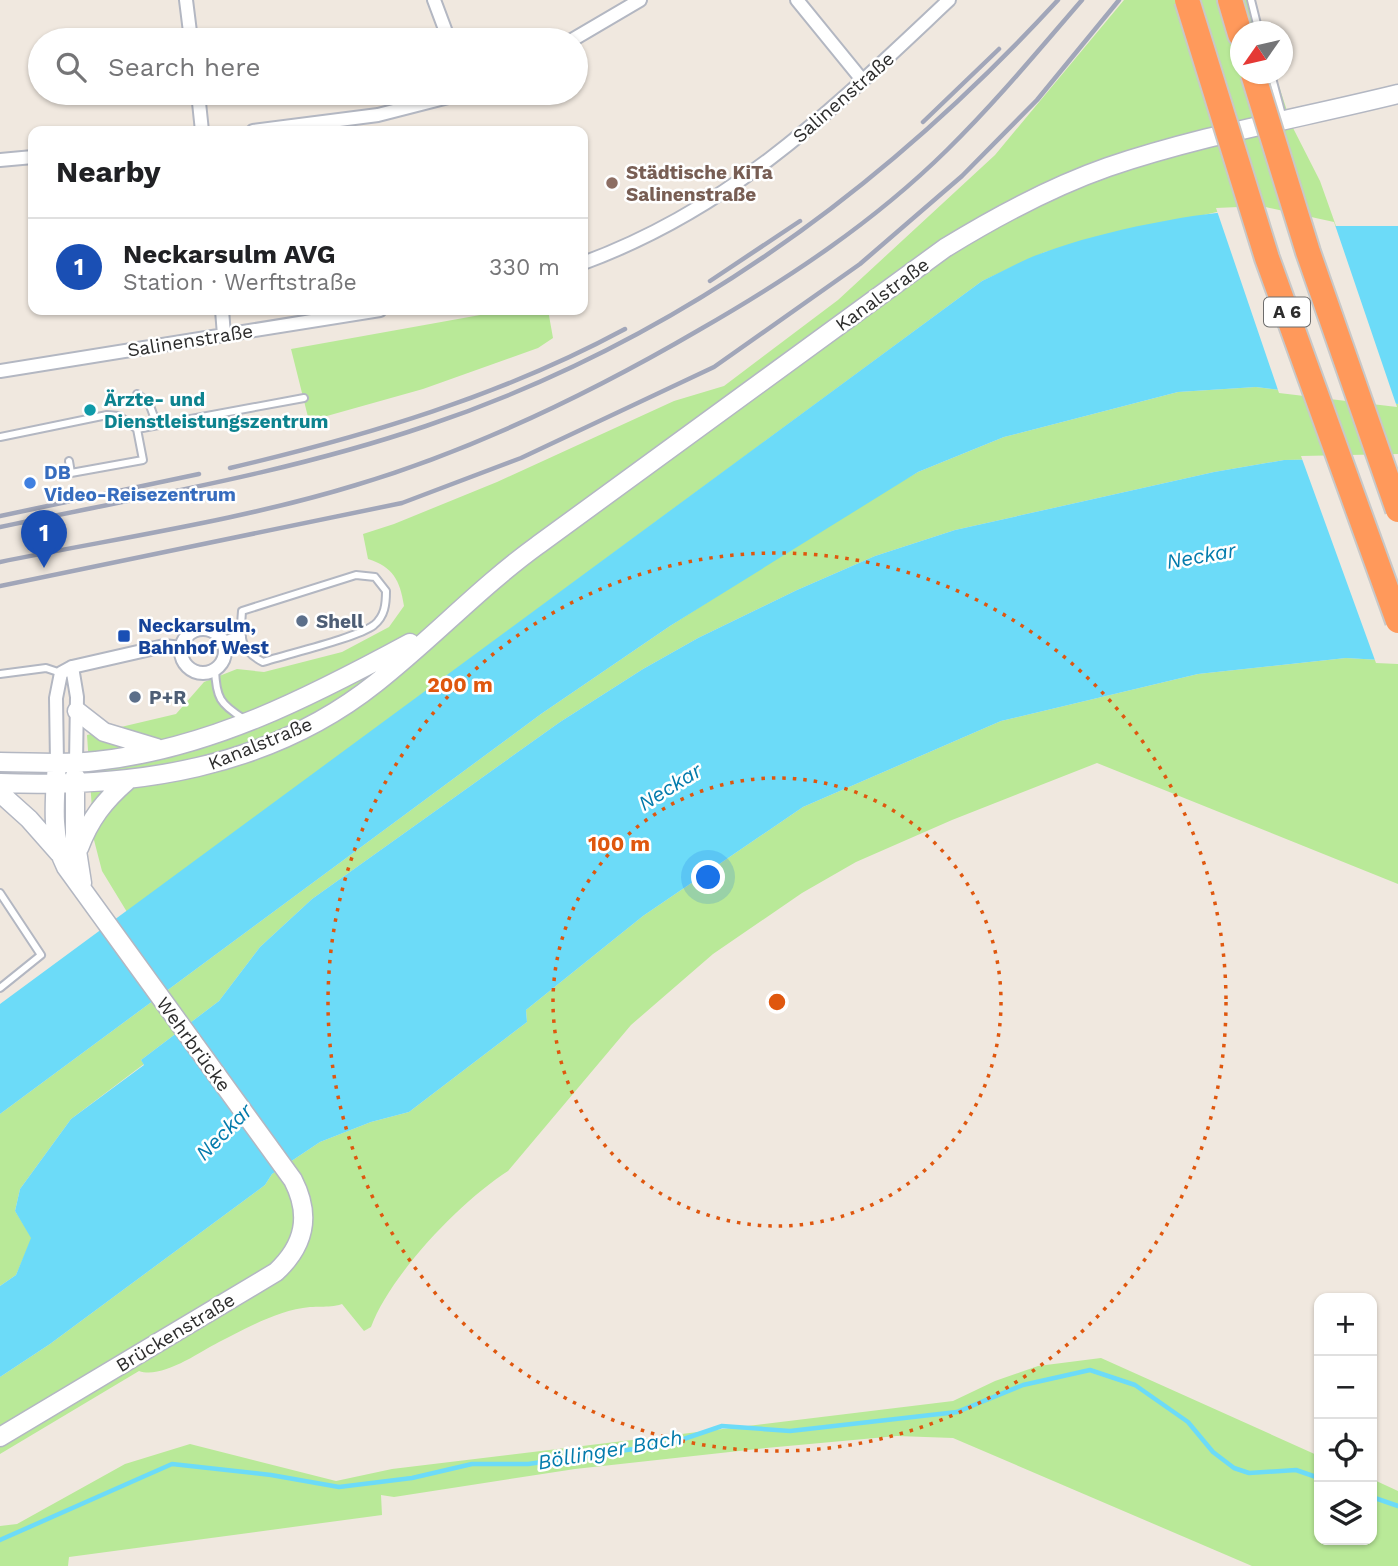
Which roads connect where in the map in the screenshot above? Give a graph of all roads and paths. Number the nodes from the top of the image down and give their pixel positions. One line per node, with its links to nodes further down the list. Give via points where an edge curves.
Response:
1 (186, 0): 11 (street)
2 (434, 0): 12 (street)
3 (640, 0): 13 (street)
4 (797, 0): 14 (street)
5 (950, 0): 14 (street, Salinenstraße)
6 (1187, 0): 37 (highway, A 6, bridge, via 1267,258)
7 (1230, 0): 9 (highway)
8 (1251, 0): 10 (lane)
9 (1237, 21)
10 (1256, 21)
11 (190, 28)
12 (444, 28)
13 (588, 31)
14 (863, 81): 25 (street, Salinenstraße, via 724,195 662,229)
15 (1256, 84): 36 (highway, A 6, bridge, via 1308,252)
16 (1274, 84): 20 (lane)
17 (1398, 94): 20 (main road, Kanalstraße)
18 (199, 105): 21 (street)
19 (419, 105): 22 (street, via 378,116)
20 (1284, 121): 38 (main road, Kanalstraße, via 1189,142 1106,168 988,221 529,552)
21 (201, 126)
22 (295, 126)
23 (28, 157): 24 (street)
24 (0, 160)
25 (588, 261)
26 (222, 315): 28 (street)
27 (348, 315): 28 (street, Salinenstraße)
28 (224, 334): 29 (street, Salinenstraße)
29 (0, 371)
30 (137, 394): 32 (lane, via 149,403)
31 (304, 398): 32 (lane)
32 (158, 425): 33 (lane)
33 (136, 429): 34 (lane, via 118,415 107,415); 35 (lane, via 143,460 71,473)
34 (0, 437)
35 (69, 461)
36 (1398, 510)
37 (1398, 621)
38 (435, 630): 46 (main road, Kanalstraße, via 308,697); 51 (main road, Kanalstraße, via 376,684 322,718 234,757)
39 (239, 638): 39 (lane, via 248,654 263,662 355,634 374,625 386,608 386,591 374,577 356,575 243,611); 40 (street)
40 (224, 643): 41 (street, via 215,632 202,628 188,634); 42 (street, via 225,653)
41 (181, 648): 42 (street, via 181,657 191,670 207,673); 43 (street, via 164,646)
42 (215, 669): 46 (lane, via 215,692 222,703)
43 (66, 670): 44 (lane); 45 (street); 49 (street, via 56,698)
44 (0, 674)
45 (77, 711): 47 (main road, via 104,732); 50 (street)
46 (249, 722): 47 (main road, Kanalstraße)
47 (161, 749): 50 (main road, Kanalstraße)
48 (0, 762): 49 (main road, Kanalstraße)
49 (57, 763): 50 (main road, Kanalstraße); 53 (main road)
50 (76, 763): 54 (main road)
51 (127, 781): 54 (main road, Kanalstraße); 56 (main road, via 100,806)
52 (0, 783): 53 (main road, Kanalstraße)
53 (56, 785): 54 (main road, Kanalstraße); 56 (main road)
54 (75, 785): 56 (main road)
55 (0, 793): 56 (main road)
56 (67, 854): 59 (main road, Wehrbrücke, via 85,893)
57 (0, 893): 58 (lane, via 41,955)
58 (0, 988)
59 (301, 1195): 60 (main road, Brückenstraße, via 302,1236 297,1249 276,1272)
60 (0, 1437)

